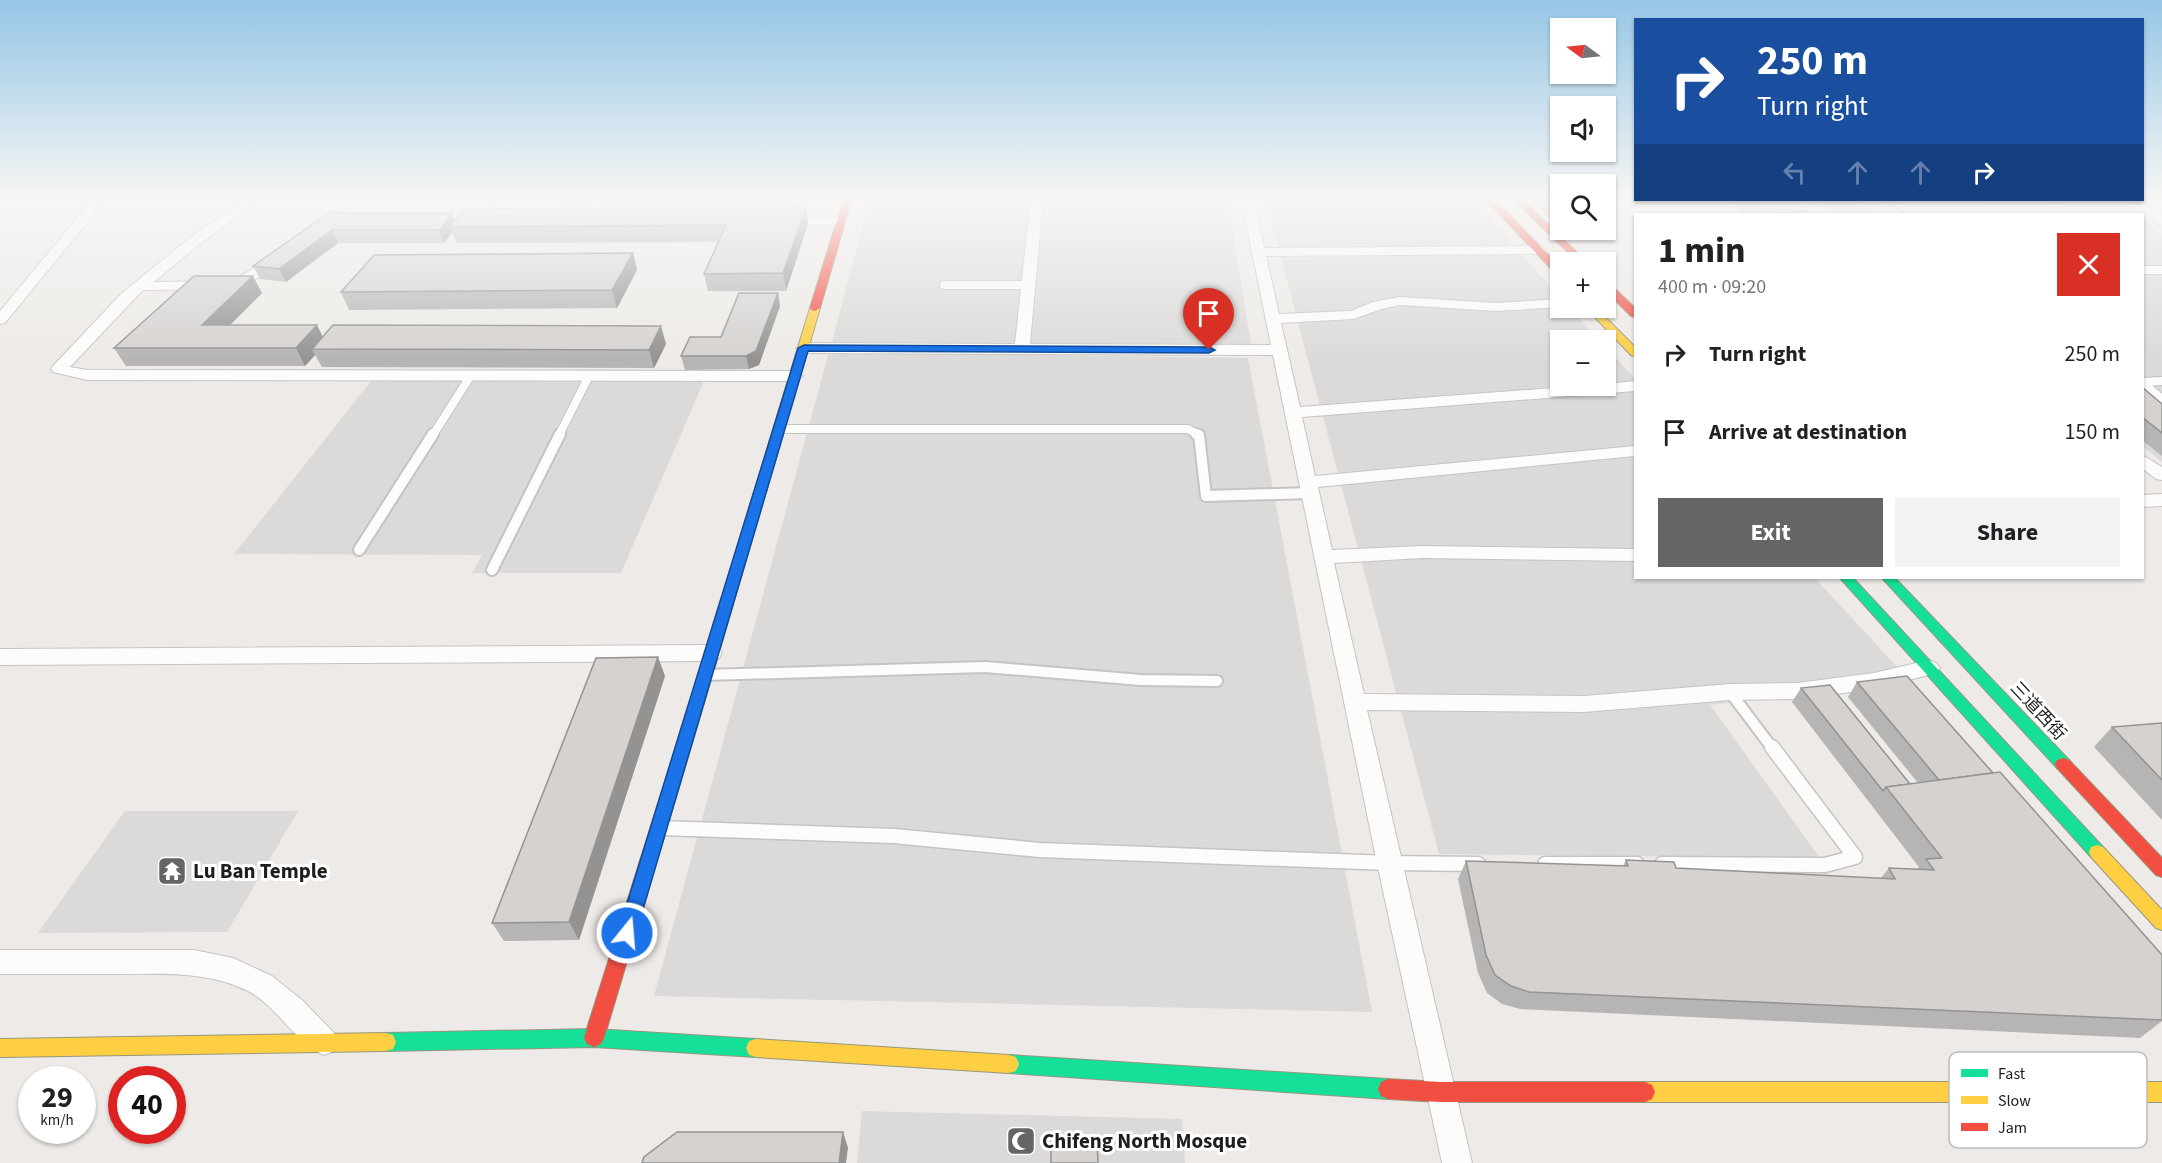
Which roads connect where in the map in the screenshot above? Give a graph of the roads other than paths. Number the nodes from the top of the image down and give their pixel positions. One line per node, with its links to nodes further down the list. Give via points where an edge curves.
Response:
1 (56, 252): 17 (street)
2 (181, 252): 9 (street)
3 (287, 252): 9 (street, via 245,282)
4 (832, 252): 18 (street)
5 (1031, 252): 11 (street)
6 (1260, 252): 16 (street)
7 (2144, 270): 8 (street)
8 (2162, 270)
9 (140, 285): 22 (street, via 59,369 87,375)
10 (944, 285): 11 (lane)
11 (1028, 285): 19 (street)
12 (1616, 295): 14 (street)
13 (1550, 304): 16 (street, via 1496,307 1400,301 1353,315)
14 (1634, 312)
15 (1601, 318): 21 (street)
16 (1274, 319): 20 (street)
17 (0, 320)
18 (804, 348): 19 (street); 24 (street)
19 (1022, 349): 20 (street)
20 (1280, 350): 30 (street)
21 (1634, 352)
22 (471, 375): 23 (street); 38 (lane)
23 (589, 376): 24 (street); 41 (lane)
24 (795, 376): 31 (street)
25 (2162, 381): 26 (lane)
26 (2144, 382)
27 (2144, 384): 29 (lane)
28 (1634, 386): 30 (street)
29 (2162, 399)
30 (1293, 413): 35 (street)
31 (780, 429): 35 (lane, via 1188,429 1199,435 1206,496); 44 (street)
32 (1634, 451): 35 (street)
33 (2144, 461): 34 (street)
34 (2162, 475)
35 (1309, 488): 40 (street)
36 (2162, 500): 37 (street)
37 (2144, 501)
38 (359, 550)
39 (1634, 555): 40 (street, via 1422,552)
40 (1324, 557): 50 (street)
41 (492, 570)
42 (1847, 579): 46 (street)
43 (1889, 579): 55 (street, 三道西街)
44 (712, 653): 45 (street); 47 (street)
45 (0, 657)
46 (1929, 668): 49 (street, via 1874,681 1797,691); 56 (street)
47 (706, 675): 48 (lane, via 985,667 1141,680); 51 (street)
48 (1217, 681)
49 (1730, 692): 50 (street, via 1584,704); 54 (lane, via 1855,857 1825,865)
50 (1354, 702): 52 (street)
51 (658, 828): 52 (lane, via 894,836 1040,850); 58 (street)
52 (1389, 863): 53 (lane); 61 (street)
53 (1495, 864)
54 (1530, 864)
55 (2162, 870)
56 (2162, 922)
57 (0, 962): 59 (street, via 194,962 233,970 263,985)
58 (594, 1038): 59 (street); 61 (street)
59 (325, 1042): 60 (street)
60 (0, 1048)
61 (1440, 1092): 62 (street); 63 (street)
62 (1949, 1092)
63 (1457, 1163)

